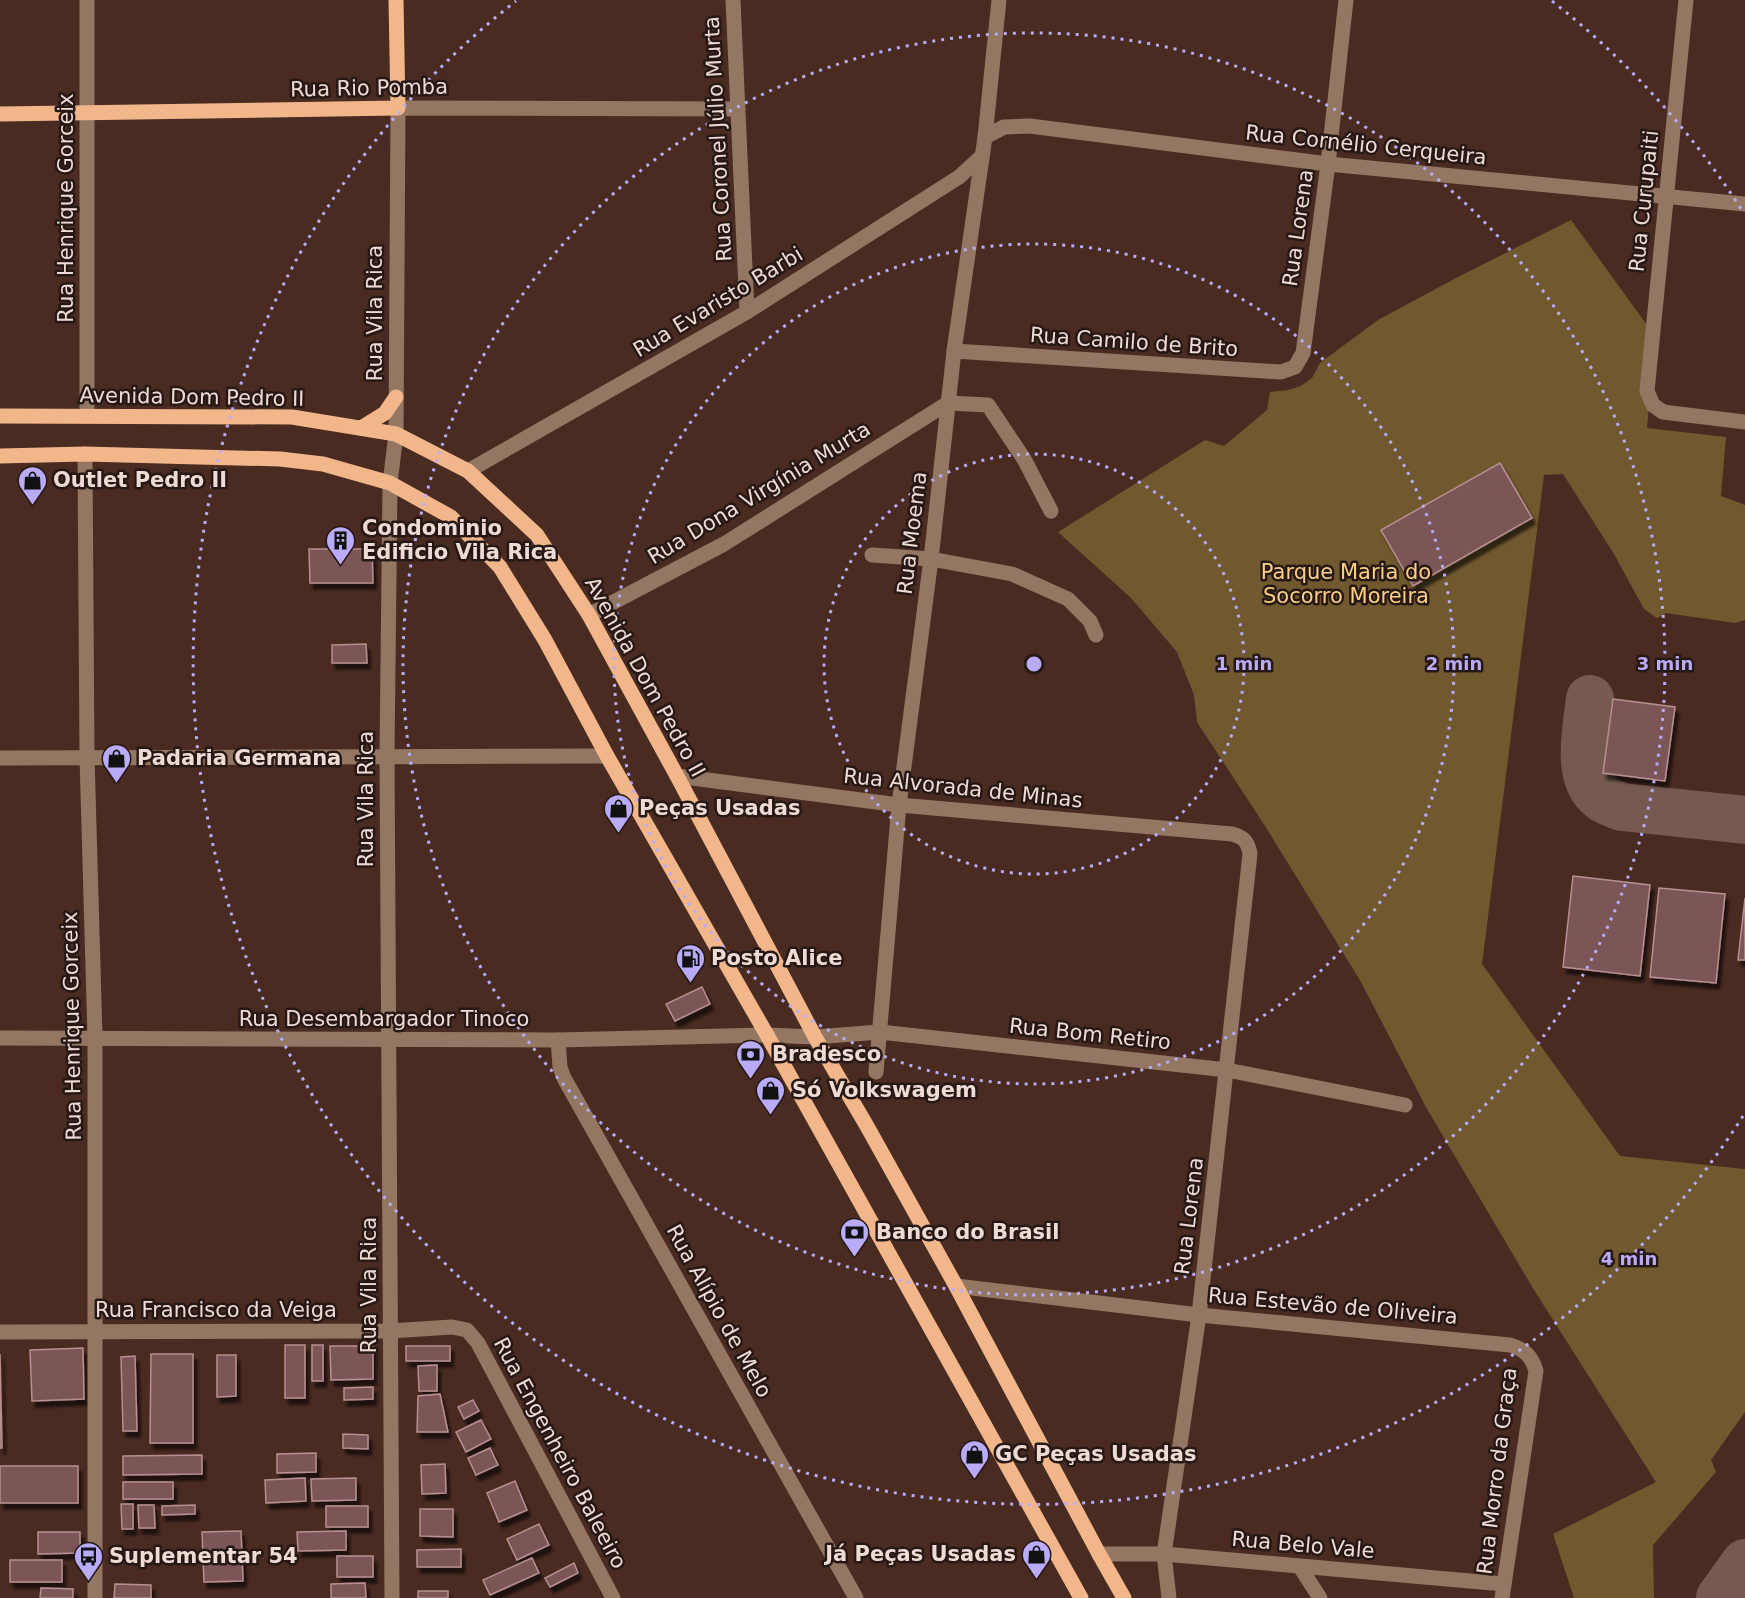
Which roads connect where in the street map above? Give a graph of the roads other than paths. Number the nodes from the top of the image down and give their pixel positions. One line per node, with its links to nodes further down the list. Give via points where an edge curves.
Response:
1 (87, 0): 9 (street, Rua Henrique Gorceix)
2 (396, 0): 7 (main road, Rua Vila Rica)
3 (733, 0): 8 (street, Rua Coronel Júlio Murta)
4 (999, 0): 11 (street, Rua Moema)
5 (1346, 0): 13 (street, Rua Lorena)
6 (1686, 0): 14 (street, Rua Curupaiti)
7 (398, 108): 8 (street, Rua Rio Pomba); 9 (main road, Rua Rio Pomba); 19 (street, Rua Vila Rica)
8 (738, 109): 16 (street, Rua Coronel Júlio Murta)
9 (87, 113): 10 (main road, Rua Rio Pomba); 21 (street, Rua Henrique Gorceix)
10 (0, 114)
11 (985, 137): 12 (street, Rua Moema); 13 (street, Rua Cornélio Cerqueira, via 1004,127 1030,126)
12 (982, 156): 16 (street, Rua Evaristo Barbi, via 959,177); 17 (street, Rua Moema)
13 (1328, 164): 14 (street, Rua Cornélio Cerqueira); 18 (street, Rua Lorena)
14 (1665, 196): 15 (street, Rua Cornélio Cerqueira); 23 (street, Rua Curupaiti, via 1647,391 1653,405 1663,412)
15 (1745, 204)
16 (747, 312): 28 (street, Rua Evaristo Barbi)
17 (954, 351): 18 (street, Rua Camilo de Brito, via 1281,372 1295,367); 20 (street, Rua Moema)
18 (1303, 353)
19 (396, 397): 24 (main road, via 378,419); 25 (street, Rua Vila Rica)
20 (948, 403): 30 (street, via 988,405 1024,459); 32 (street, Rua Moema); 33 (street, Rua Dona Virgínia Murta, via 724,544)
21 (87, 416): 22 (main road, Avenida Dom Pedro II); 24 (main road, Avenida Dom Pedro II, via 292,417)
22 (0, 417)
23 (1745, 422)
24 (361, 428): 25 (main road, Avenida Dom Pedro II)
25 (396, 434): 28 (main road, Avenida Dom Pedro II); 29 (street, Rua Vila Rica)
26 (85, 454): 27 (main road); 29 (main road, via 280,459 322,464); 37 (street, Rua Henrique Gorceix)
27 (0, 456)
28 (468, 471): 33 (main road, Avenida Dom Pedro II, via 537,536)
29 (390, 483): 35 (street, Rua Vila Rica); 36 (main road, via 451,517 500,567 545,640)
30 (1051, 511)
31 (872, 555): 32 (street)
32 (931, 559): 34 (street, via 1012,574 1049,590 1068,599 1090,621); 40 (street, Rua Moema)
33 (589, 615): 39 (main road, Avenida Dom Pedro II)
34 (1096, 635)
35 (387, 756): 36 (street); 37 (street); 47 (street, Rua Vila Rica)
36 (607, 756): 43 (main road)
37 (87, 757): 38 (street); 44 (street, Rua Henrique Gorceix)
38 (0, 758)
39 (677, 776): 40 (street, Rua Alvorada de Minas); 45 (main road, Avenida Dom Pedro II)
40 (899, 805): 41 (street, Rua Alvorada de Minas, via 1232,834); 42 (street, Rua Moema)
41 (1245, 839): 49 (street, Rua Lorena, via 1250,854)
42 (880, 1032): 45 (street, Rua Bom Retiro); 49 (street, Rua Bom Retiro); 50 (street, Rua Moema)
43 (767, 1035): 45 (street, Rua Bom Retiro); 48 (street, Rua Desembargador Tinoco); 67 (main road)
44 (95, 1037): 46 (street, Rua Desembargador Tinoco); 47 (street, Rua Desembargador Tinoco); 57 (street, Rua Henrique Gorceix)
45 (815, 1037): 52 (main road, Avenida Dom Pedro II)
46 (0, 1038)
47 (387, 1040): 48 (street, Rua Desembargador Tinoco); 55 (street, Rua Vila Rica)
48 (558, 1040): 66 (street, Rua Alípio de Melo, via 564,1078)
49 (1227, 1070): 51 (street, Rua Bom Retiro); 53 (street, Rua Lorena)
50 (876, 1072)
51 (1406, 1105)
52 (956, 1287): 53 (street, Rua Estevão de Oliveira); 59 (main road, Avenida Dom Pedro II)
53 (1199, 1315): 58 (street, Rua Estevão de Oliveira, via 1510,1345); 60 (street, Rua Lorena)
54 (467, 1330): 55 (street, Rua Francisco da Veiga, via 452,1327); 65 (street, Rua Engenheiro Baleeiro, via 478,1343)
55 (390, 1331): 57 (street, Rua Francisco da Veiga); 64 (street, Rua Vila Rica)
56 (0, 1332): 57 (street, Rua Francisco da Veiga)
57 (94, 1332): 63 (street, Rua Henrique Gorceix)
58 (1525, 1352): 62 (street, Rua Morro da Graça, via 1536,1371)
59 (1099, 1554): 60 (street, Rua Belo Vale); 68 (main road, Avenida Dom Pedro II)
60 (1164, 1554): 61 (street, Rua Belo Vale); 69 (street, Rua Lorena)
61 (1300, 1567): 62 (street, Rua Belo Vale); 70 (street)
62 (1503, 1591)
63 (94, 1598)
64 (392, 1598)
65 (613, 1598)
66 (856, 1598)
67 (1081, 1598)
68 (1124, 1598)
69 (1169, 1598)
70 (1320, 1598)

